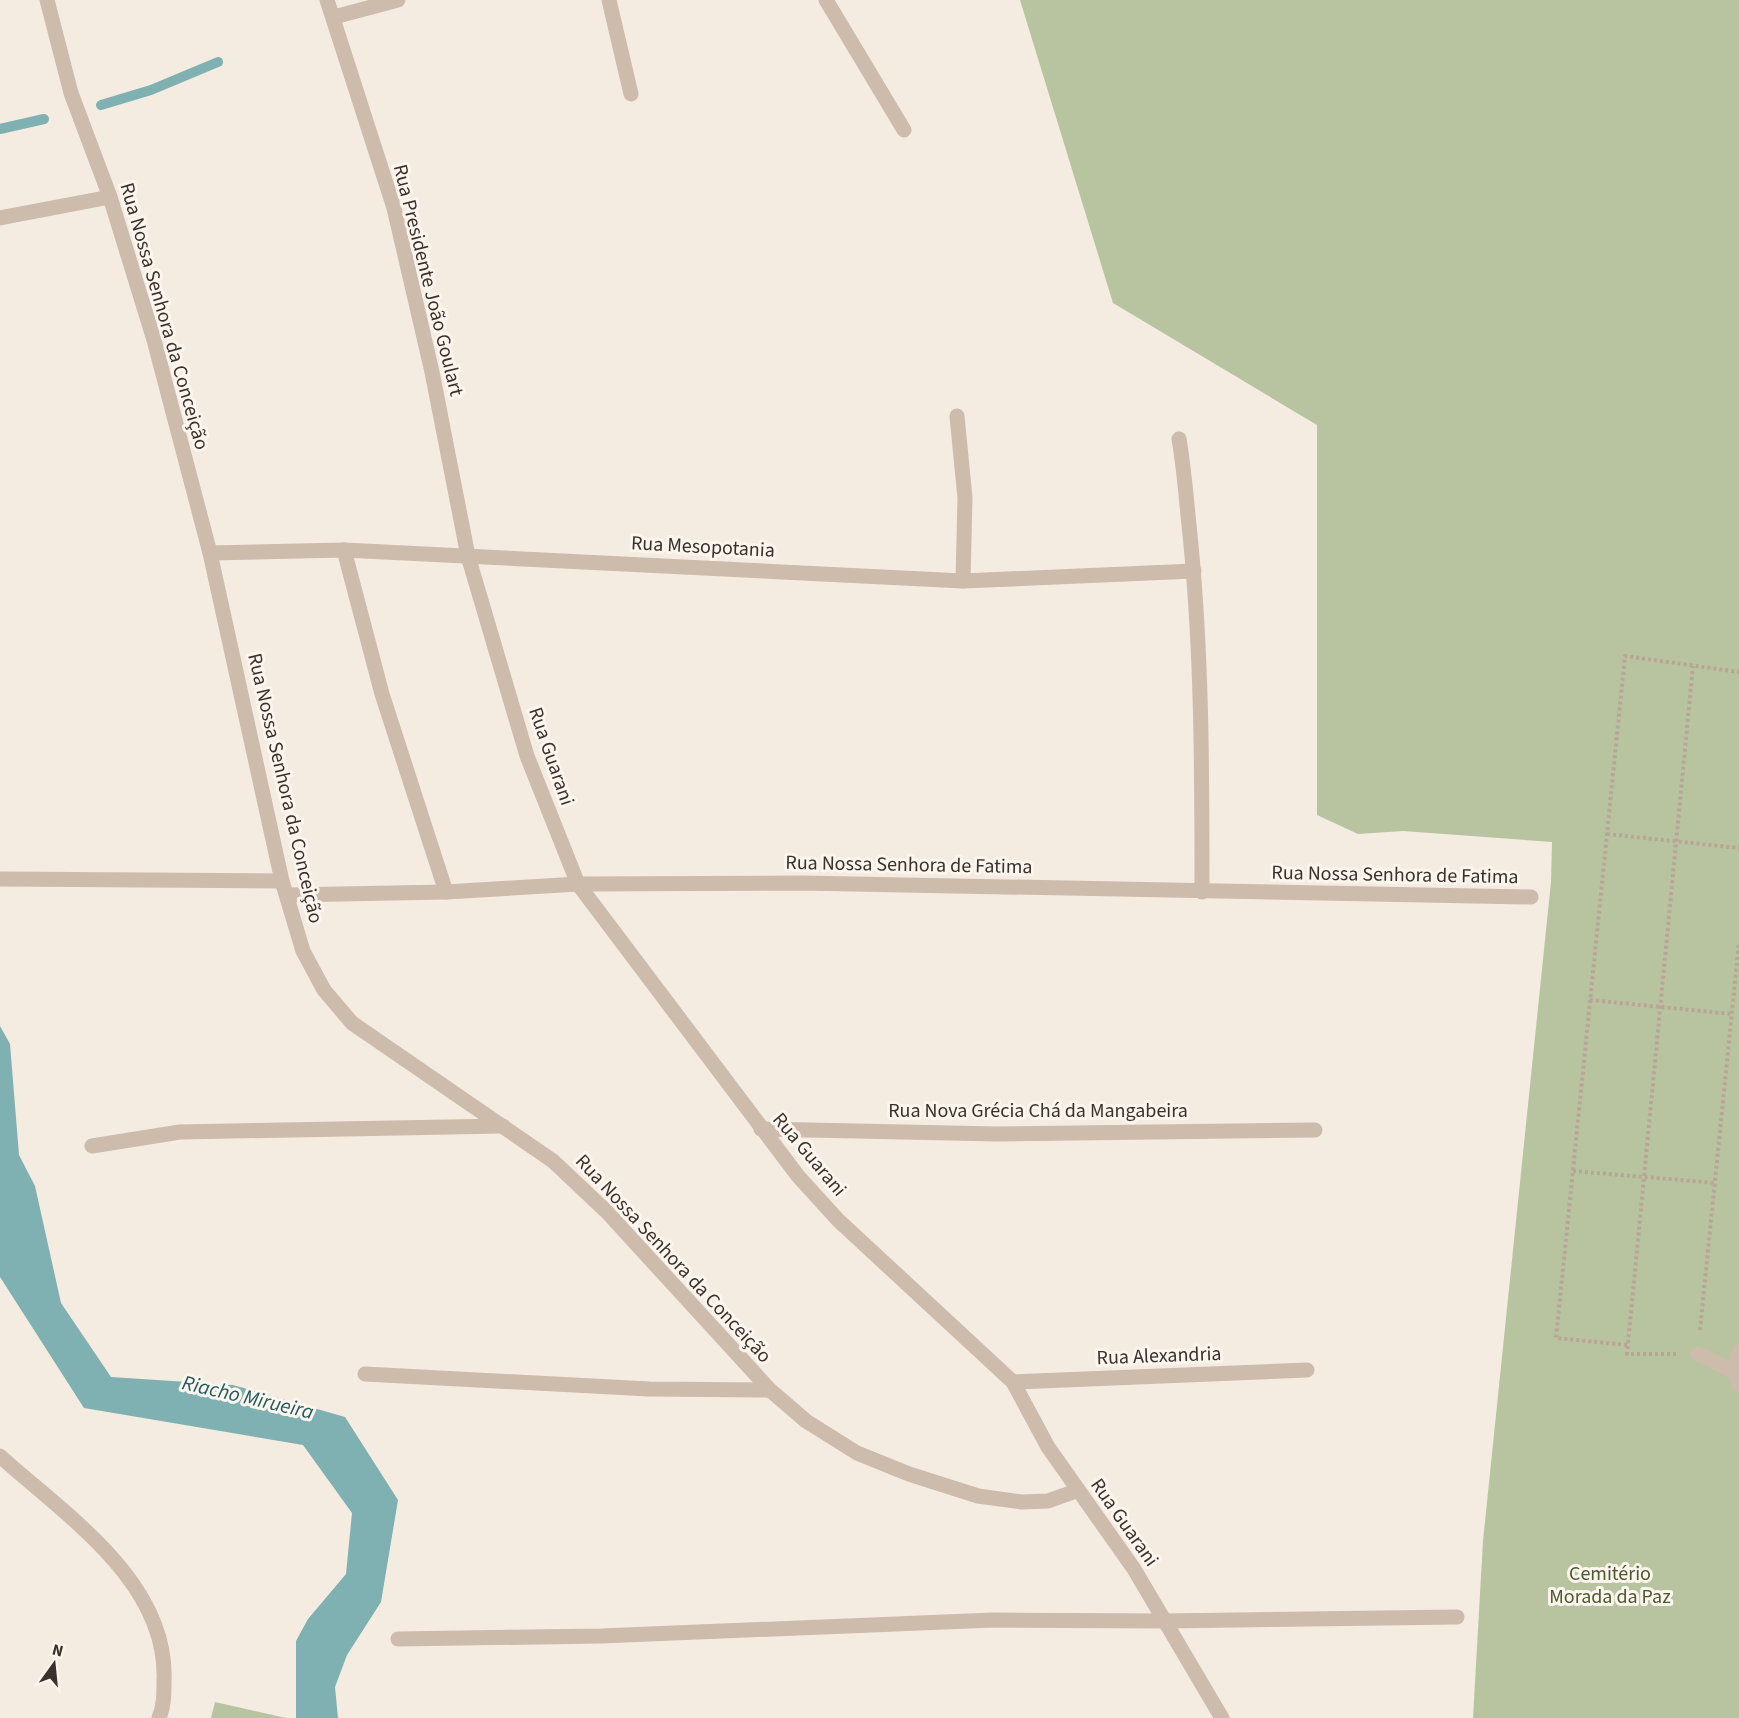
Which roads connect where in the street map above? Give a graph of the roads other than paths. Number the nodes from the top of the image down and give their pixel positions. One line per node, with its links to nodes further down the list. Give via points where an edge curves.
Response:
1 (47, 0): 9 (street, Rua Nossa Senhora da Conceição, via 71,93)
2 (327, 0): 6 (street, Rua Presidente João Goulart)
3 (398, 0): 6 (street)
4 (609, 0): 7 (street)
5 (826, 0): 8 (street)
6 (334, 17): 15 (street, Rua Presidente João Goulart, via 394,208 432,372)
7 (631, 94)
8 (904, 130)
9 (110, 197): 10 (street); 14 (street, Rua Nossa Senhora da Conceição, via 154,340)
10 (0, 218)
11 (957, 416): 17 (street, via 965,498)
12 (1179, 439): 16 (street)
13 (344, 550): 14 (street, Rua Mesopotania); 15 (street, Rua Mesopotania); 21 (street, via 382,694)
14 (210, 553): 20 (street, Rua Nossa Senhora da Conceição)
15 (468, 556): 17 (street, Rua Mesopotania); 19 (street, Rua Guarani, via 527,756)
16 (1194, 571): 17 (street, Rua Mesopotania); 22 (street, via 1202,726)
17 (963, 580)
18 (0, 879): 20 (street, Rua Nossa Senhora de Fatima)
19 (578, 884): 21 (street, Rua Nossa Senhora de Fatima); 22 (street, Rua Nossa Senhora de Fatima, via 846,883); 25 (street, Rua Guarani)
20 (284, 888): 21 (street, Rua Nossa Senhora de Fatima); 24 (street, Rua Nossa Senhora da Conceição, via 303,951 324,990 352,1023)
21 (446, 892)
22 (1202, 892): 23 (street, Rua Nossa Senhora de Fatima)
23 (1531, 897)
24 (503, 1126): 27 (street, via 180,1132); 34 (street, Rua Nossa Senhora da Conceição, via 553,1161 607,1212)
25 (761, 1129): 26 (street, Rua Nova Grécia Chá da Mangabeira, via 997,1134); 33 (street, Rua Guarani, via 838,1220)
26 (1315, 1130)
27 (92, 1146)
28 (1739, 1352): 32 (street)
29 (1698, 1354): 32 (street)
30 (1307, 1370): 33 (street, Rua Alexandria)
31 (365, 1374): 34 (street, via 649,1389)
32 (1737, 1378)
33 (1013, 1382): 36 (street, Rua Guarani, via 1048,1448)
34 (770, 1390): 36 (street, Rua Nossa Senhora da Conceição, via 806,1421 857,1454 909,1474 978,1496 1022,1502 1048,1501)
35 (0, 1456): 40 (street, via 104,1549 141,1592 158,1629 165,1664)
36 (1077, 1491): 38 (street, Rua Guarani, via 1111,1536)
37 (1457, 1617): 38 (street)
38 (1164, 1621): 39 (street, via 993,1620 600,1636); 41 (street, Rua Guarani)
39 (398, 1639)
40 (159, 1718)
41 (1222, 1718)

